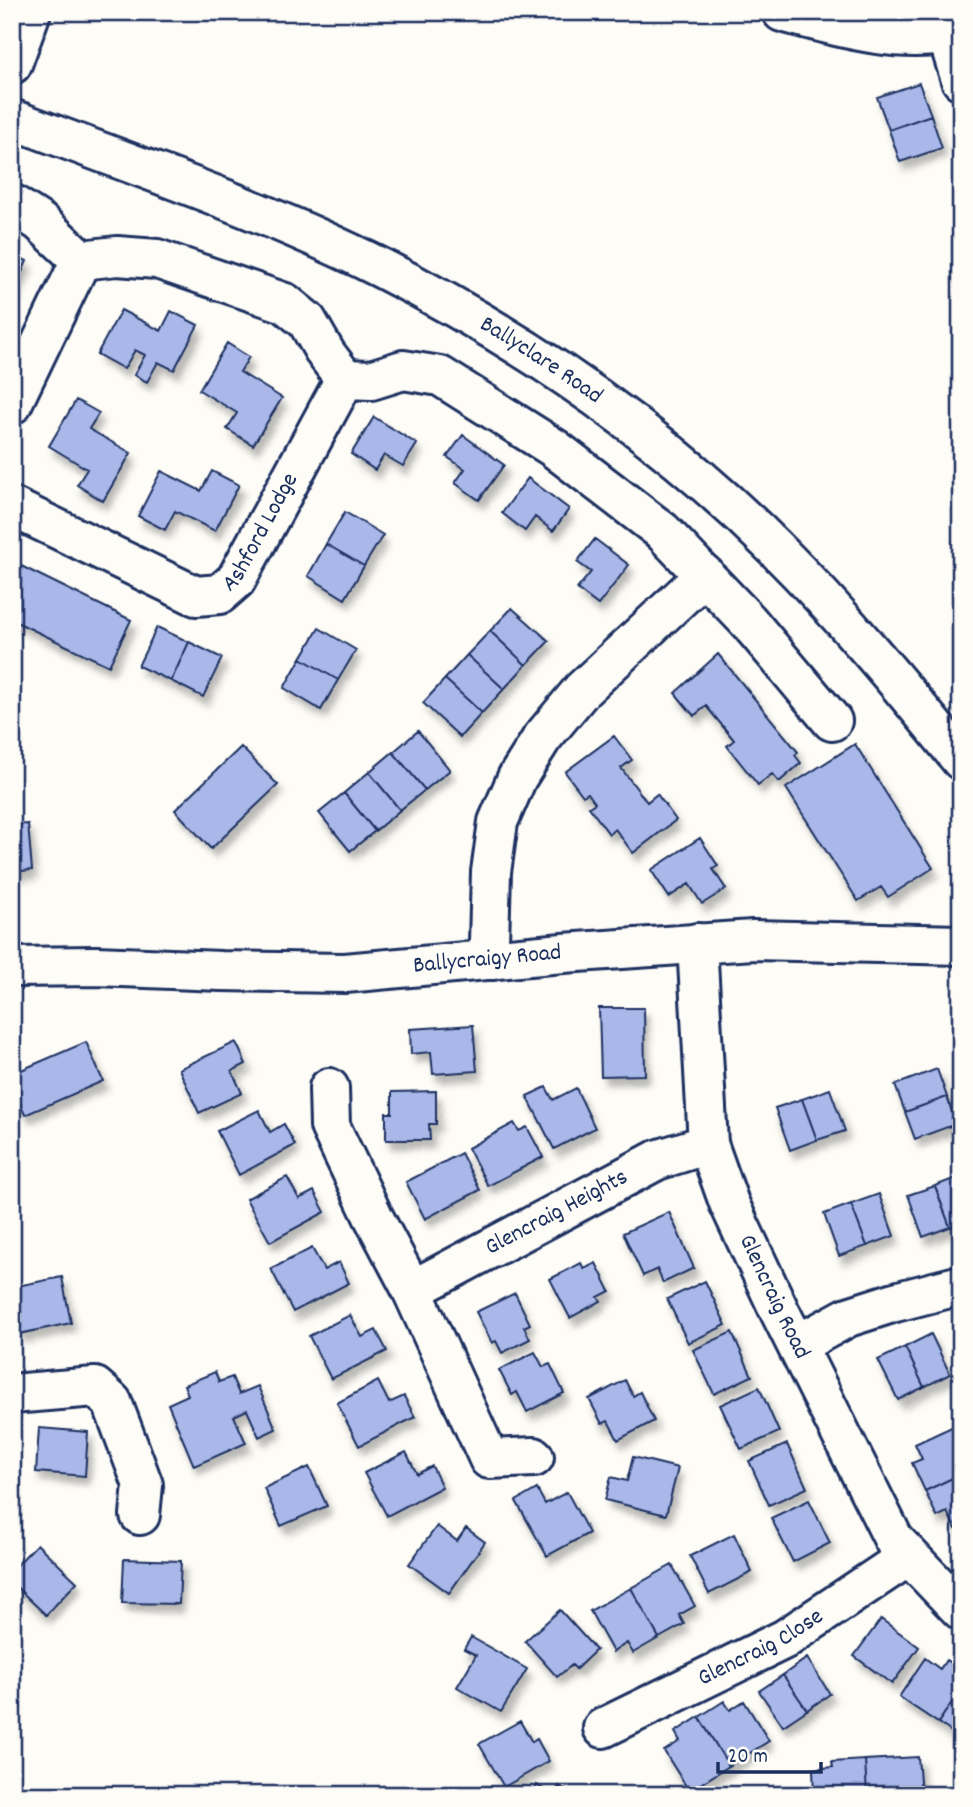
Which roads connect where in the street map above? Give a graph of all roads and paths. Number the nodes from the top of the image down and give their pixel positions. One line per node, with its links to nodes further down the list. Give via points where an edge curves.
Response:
1 (32, 12): 4 (street)
2 (782, 12): 3 (street, via 895,37)
3 (954, 32): 5 (street)
4 (12, 64)
5 (961, 80)
6 (12, 119): 14 (street, Ballyclare Road, via 307,233 460,310 533,354 658,444 774,547 892,675)
7 (12, 204): 8 (street, via 40,222)
8 (81, 260): 9 (street, via 117,256 157,259 285,303 307,321); 10 (street)
9 (345, 379): 11 (street, Ashford Lodge, via 236,580 220,594 196,596); 12 (street, via 371,380 403,370 440,376 554,448 662,531)
10 (12, 404)
11 (12, 507)
12 (705, 575): 13 (street); 17 (street, via 582,690 542,738 517,778 498,822 491,872)
13 (832, 721)
14 (961, 760)
15 (697, 943): 16 (street, Ballycraigy Road); 17 (street, Ballycraigy Road); 20 (street, Glencraig Road)
16 (961, 945)
17 (492, 960): 18 (street, Ballycraigy Road, via 345,973)
18 (12, 967)
19 (329, 1088): 22 (street, via 330,1126)
20 (708, 1144): 22 (street, Glencraig Heights, via 657,1160); 23 (street, Glencraig Road, via 729,1203)
21 (961, 1285): 23 (street, via 848,1317)
22 (412, 1290): 25 (street, via 489,1459)
23 (797, 1345): 27 (street, Glencraig Road, via 894,1541)
24 (12, 1394): 26 (street, via 95,1387 112,1402 143,1485)
25 (534, 1457)
26 (140, 1515)
27 (909, 1556): 28 (street, Glencraig Road); 29 (street, Glencraig Close, via 785,1639)
28 (961, 1610)
29 (603, 1728)

